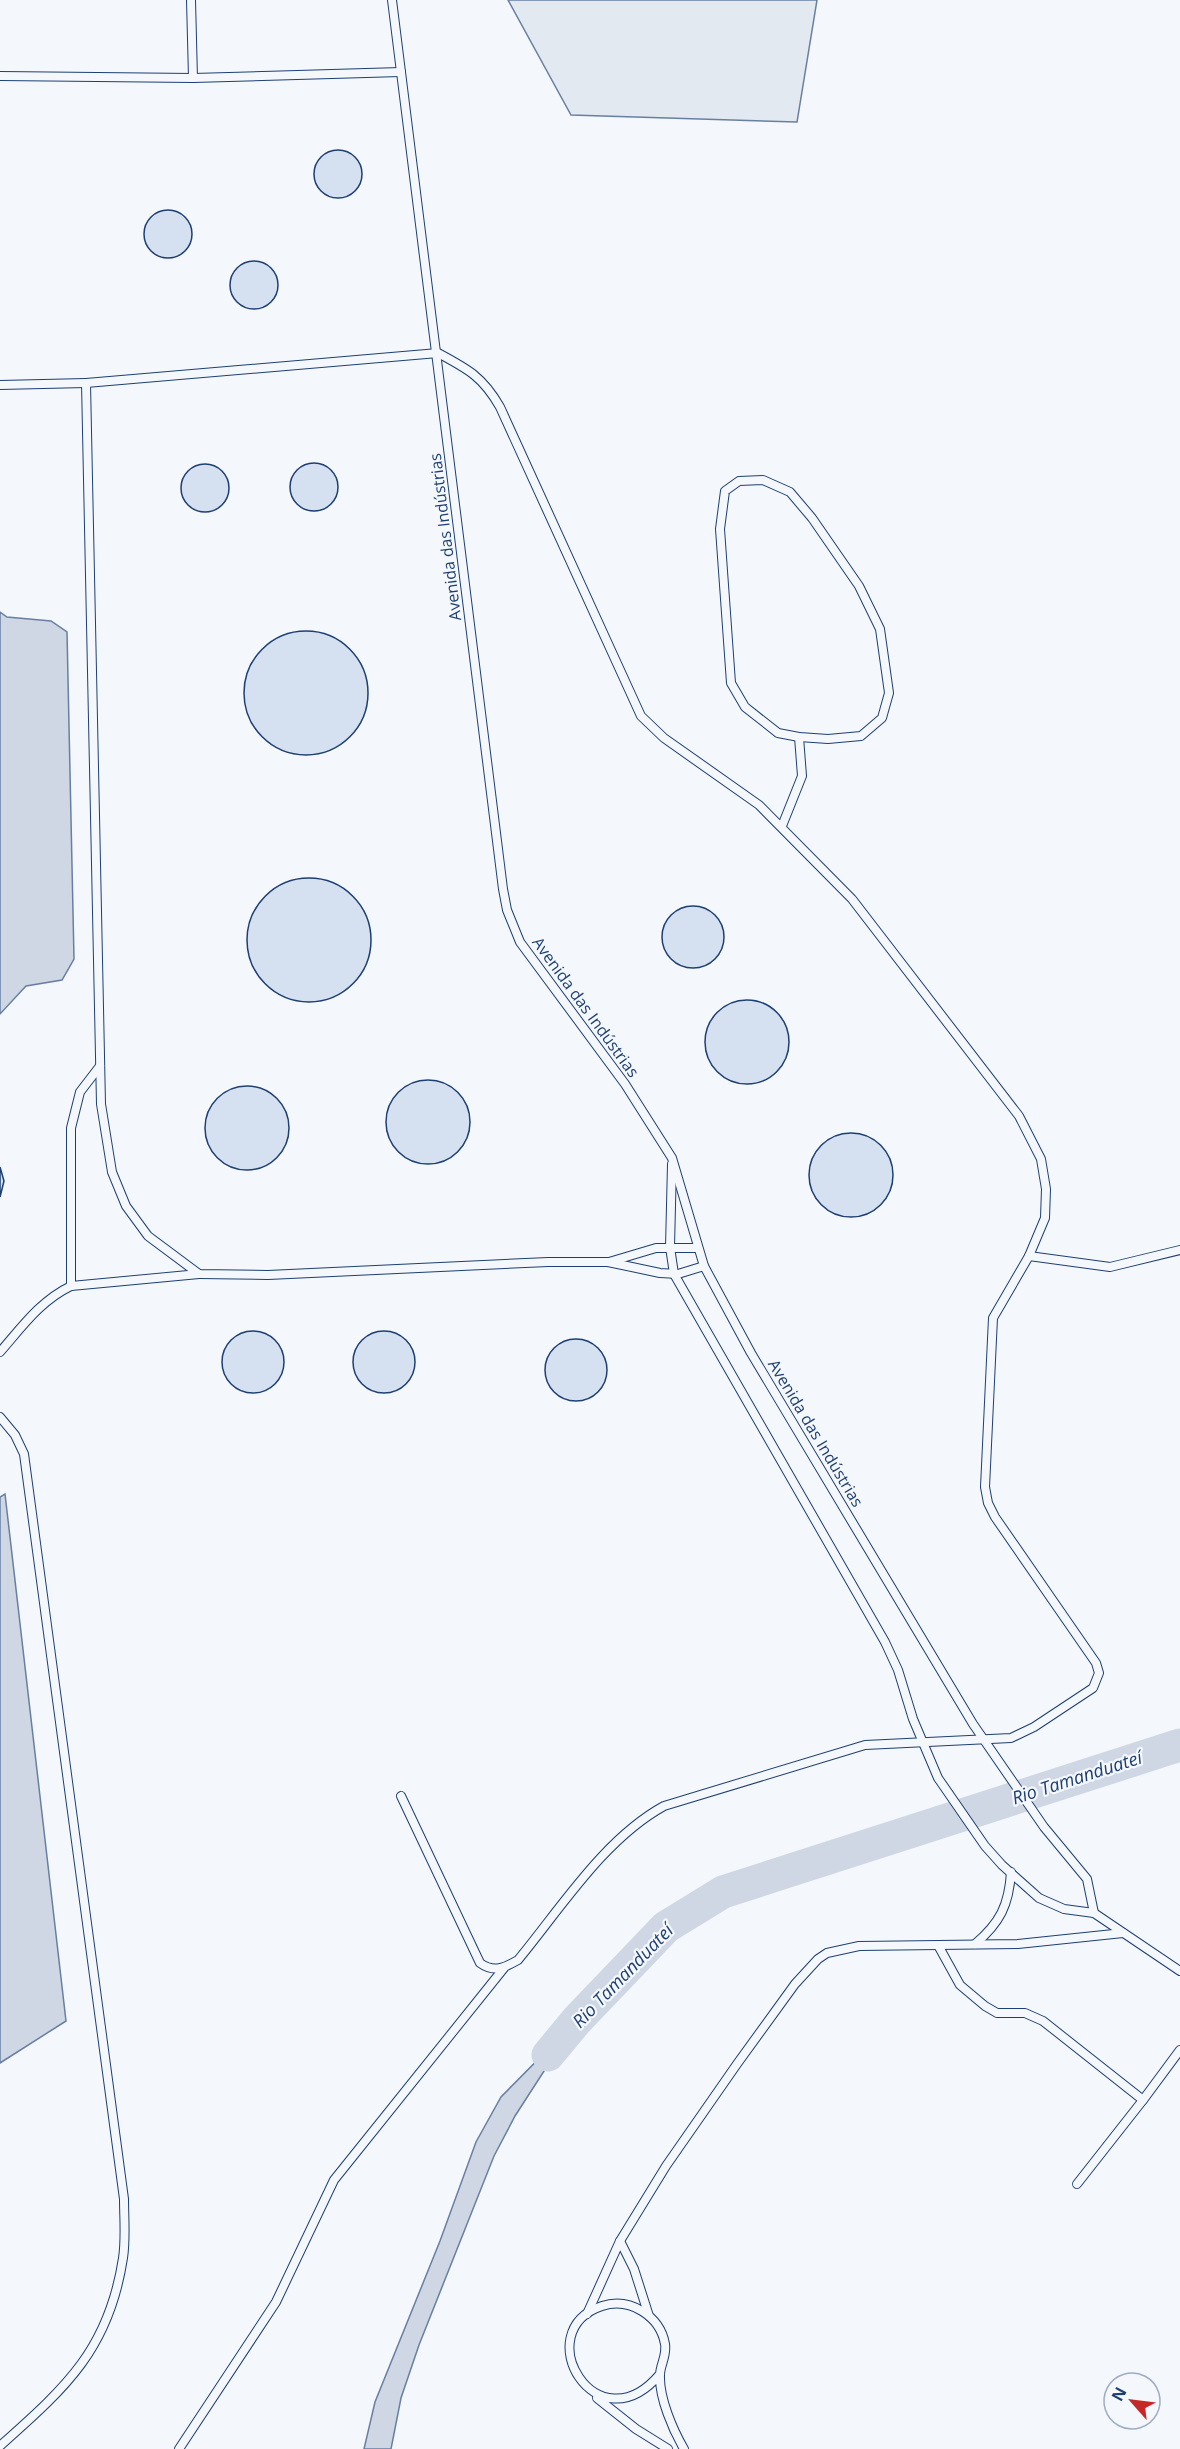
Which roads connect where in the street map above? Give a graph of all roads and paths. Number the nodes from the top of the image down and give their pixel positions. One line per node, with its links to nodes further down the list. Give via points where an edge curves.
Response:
1 (191, 0): 5 (lane)
2 (392, 0): 3 (lane, Avenida das Indústrias)
3 (401, 72): 5 (lane); 6 (lane, Avenida das Indústrias)
4 (0, 76): 5 (lane)
5 (193, 78)
6 (438, 353): 7 (lane); 10 (lane, via 474,372 490,388 642,716 664,738 759,805); 12 (lane, Avenida das Indústrias, via 507,910 520,942 625,1084)
7 (86, 383): 8 (lane); 11 (lane)
8 (0, 385)
9 (799, 738): 9 (lane, via 778,733 745,707 731,683 720,529 725,491 739,482 763,480 790,492 859,586 880,629 889,693 882,718 861,736); 10 (lane, via 802,776)
10 (782, 826): 16 (lane, via 852,899 1019,1116 1041,1159 1046,1189 1045,1218)
11 (100, 1066): 19 (lane, via 101,1104 112,1172 126,1206 148,1236); 21 (lane, via 80,1092 71,1128)
12 (672, 1158): 13 (lane); 14 (lane, Avenida das Indústrias)
13 (670, 1247): 14 (lane); 17 (lane); 20 (lane)
14 (698, 1248): 18 (lane, Avenida das Indústrias)
15 (1180, 1250): 16 (lane, via 1110,1267)
16 (1029, 1256): 25 (lane, via 993,1318 987,1503 1099,1673 1093,1688 1034,1727 1011,1738)
17 (609, 1262): 19 (lane, via 268,1275); 20 (lane)
18 (704, 1266): 20 (lane); 25 (lane, Avenida das Indústrias, via 751,1353)
19 (199, 1274): 21 (lane)
20 (674, 1274): 24 (lane, via 885,1642)
21 (71, 1286): 22 (lane, via 39,1307)
22 (0, 1352)
23 (0, 1417): 42 (lane, via 24,1454 124,2199 124,2256 116,2294 80,2368 59,2393)
24 (921, 1741): 25 (lane); 27 (lane, via 938,1778 985,1846); 32 (lane, via 855,1747 663,1806 622,1835 518,1960)
25 (984, 1741): 28 (lane, Avenida das Indústrias, via 1044,1827 1087,1879)
26 (401, 1796): 32 (lane, via 480,1963 494,1969)
27 (1011, 1872): 28 (lane, via 1039,1898 1064,1909); 30 (lane, via 1010,1893 1000,1915 993,1928)
28 (1094, 1913): 29 (lane)
29 (1123, 1933): 30 (lane, via 1018,1944); 33 (lane)
30 (975, 1944): 31 (lane)
31 (939, 1947): 35 (lane, via 960,1985 985,2006 997,2013 1025,2013 1043,2020); 37 (lane, via 859,1946 818,1959 795,1984 690,2130)
32 (504, 1968): 43 (lane, via 333,2180 276,2302)
33 (1180, 1971)
34 (1180, 2050): 35 (lane)
35 (1143, 2100): 36 (lane)
36 (1077, 2184)
37 (620, 2241): 38 (lane); 39 (lane)
38 (587, 2314): 39 (lane, via 602,2306 619,2304 635,2307); 41 (lane, via 571,2337 569,2351 576,2378)
39 (649, 2316): 40 (lane, via 660,2329 665,2345)
40 (660, 2374): 41 (lane, via 647,2390 632,2398 599,2397); 45 (lane, via 673,2429)
41 (585, 2388): 44 (lane)
42 (0, 2446)
43 (179, 2449)
44 (668, 2449)
45 (684, 2449)

